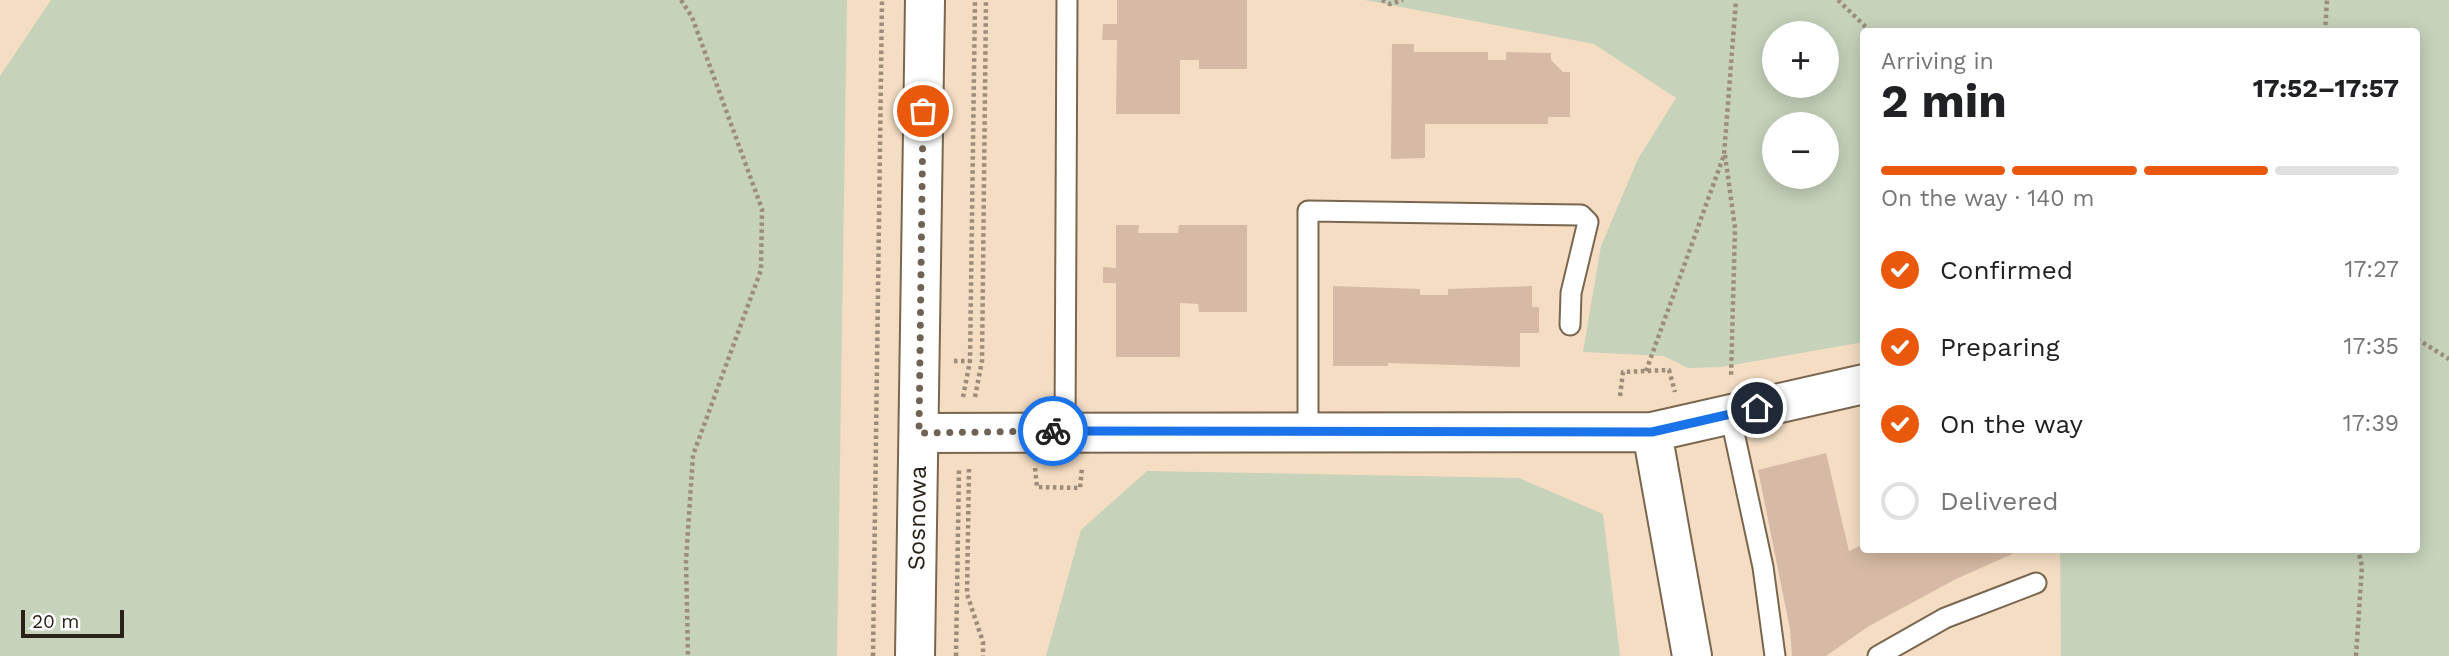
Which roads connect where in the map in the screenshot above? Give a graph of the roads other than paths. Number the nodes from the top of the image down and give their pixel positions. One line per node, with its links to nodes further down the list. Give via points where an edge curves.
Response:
1 (925, 0): 9 (street, Sosnowa)
2 (1067, 0): 6 (lane)
3 (1570, 325): 7 (lane, via 1571,293 1588,222 1581,215 1308,211)
4 (1860, 384): 5 (street)
5 (1731, 396): 8 (street); 13 (lane)
6 (1065, 430): 7 (street); 9 (street)
7 (1308, 430): 8 (street)
8 (1652, 432): 12 (street)
9 (919, 433): 11 (street, Sosnowa)
10 (2036, 583): 14 (lane, via 1945,618)
11 (915, 656)
12 (1692, 656)
13 (1775, 656)
14 (1879, 656)

